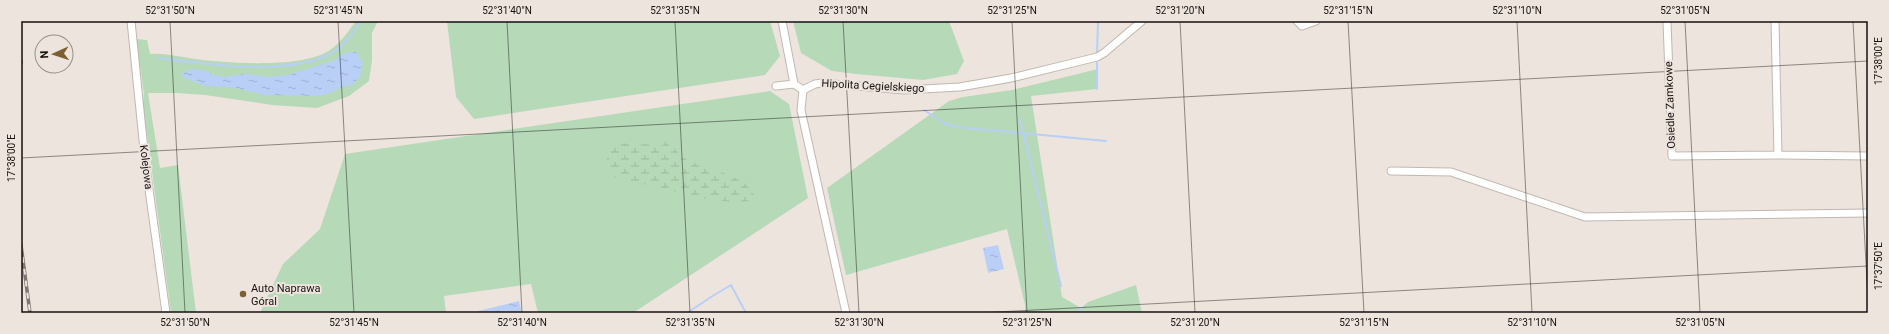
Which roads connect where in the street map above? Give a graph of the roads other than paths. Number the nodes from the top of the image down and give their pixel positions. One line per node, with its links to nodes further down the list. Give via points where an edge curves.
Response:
1 (131, 21): 15 (street, Kolejowa, via 145,160)
2 (782, 21): 8 (street)
3 (1142, 21): 10 (street, Hipolita Cegielskiego, via 1097,57 1011,78 960,87 904,90 822,83)
4 (1297, 21): 5 (street, via 1302,26)
5 (1316, 21)
6 (1667, 21): 11 (street, Osiedle Zamkowe, via 1672,156)
7 (1775, 21): 11 (street)
8 (794, 84): 9 (street); 10 (street)
9 (776, 86)
10 (803, 90): 16 (street, via 801,110)
11 (1778, 155): 12 (street, Osiedle Zamkowe)
12 (1868, 156)
13 (1390, 171): 14 (street, via 1451,172 1585,217)
14 (1868, 213)
15 (166, 313)
16 (846, 313)

